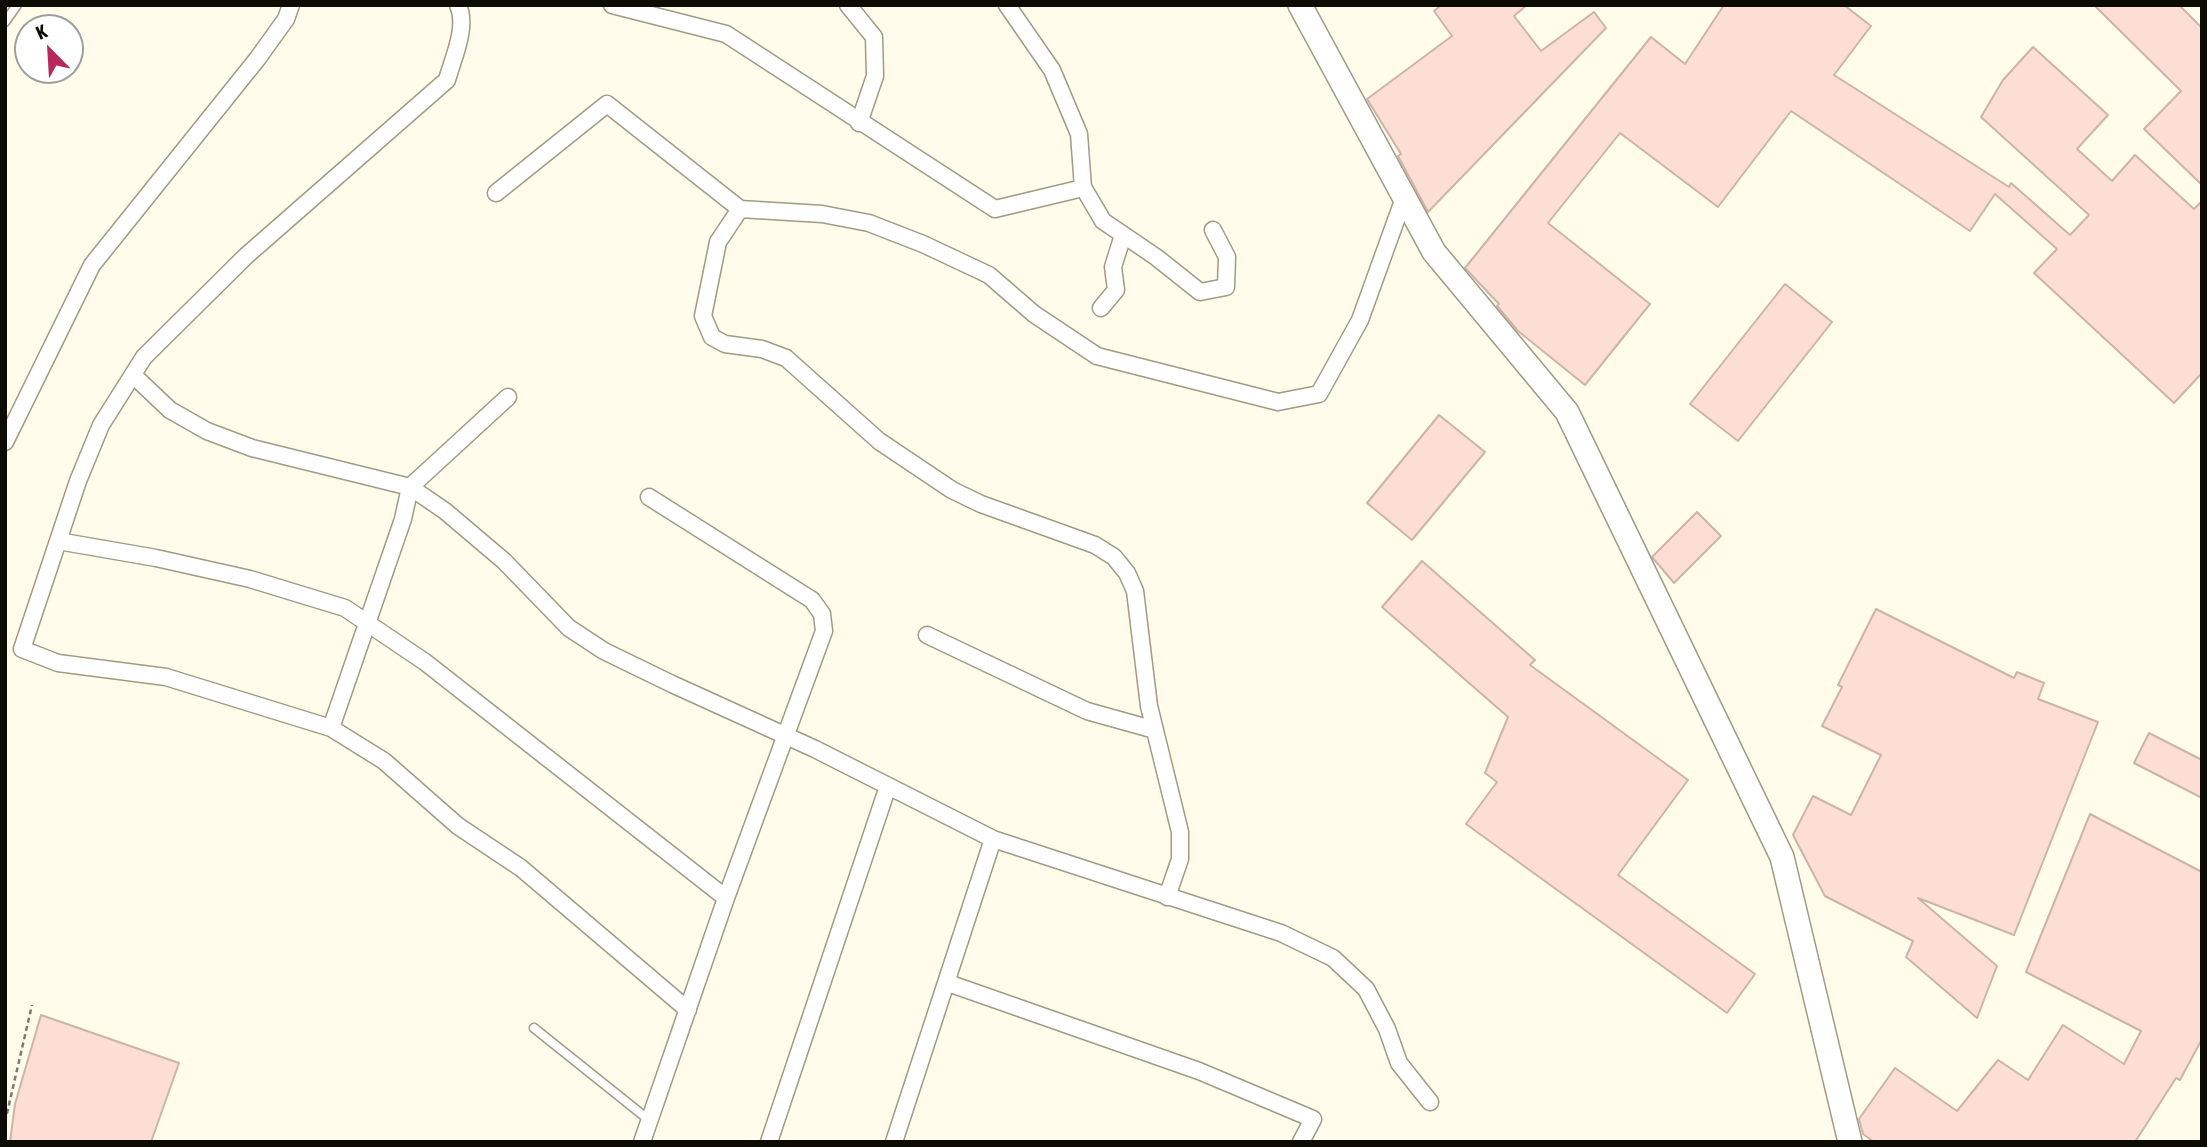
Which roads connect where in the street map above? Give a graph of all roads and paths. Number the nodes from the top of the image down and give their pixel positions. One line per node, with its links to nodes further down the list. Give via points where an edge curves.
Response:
1 (17, 5): 8 (lane)
2 (290, 5): 19 (street, via 286,19 258,58 92,265)
3 (458, 5): 17 (street, via 462,14 447,80 246,256 144,357)
4 (612, 5): 9 (street, via 726,34)
5 (848, 5): 9 (street, via 874,37 875,76)
6 (1007, 5): 10 (street, via 1052,70 1079,134)
7 (1300, 5): 12 (street)
8 (5, 22)
9 (859, 123): 10 (street, via 995,209)
10 (1083, 187): 15 (street, via 1102,221)
11 (496, 193): 13 (street, via 607,104)
12 (1404, 198): 13 (street, via 1360,320 1319,394 1278,402 1097,356 1034,314 989,275 869,223 822,214); 43 (street, via 1434,252 1567,412 1782,857)
13 (740, 209): 26 (street, via 718,242 703,316 712,337 786,358 879,441 952,490 1114,556 1135,591)
14 (1213, 230): 15 (street, via 1227,257 1226,287 1200,292)
15 (1123, 234): 16 (street, via 1113,267 1116,290)
16 (1101, 308)
17 (133, 375): 20 (street, via 170,410 206,431 252,448); 22 (street, via 101,425)
18 (508, 397): 20 (street)
19 (5, 442)
20 (410, 487): 23 (street); 27 (street, via 445,510 504,561 569,628 604,651)
21 (649, 497): 27 (street, via 745,555 817,606 824,631)
22 (58, 541): 23 (street, via 250,579 321,599); 25 (street, via 22,649 58,663 166,677)
23 (368, 621): 25 (street); 31 (street, via 556,762)
24 (927, 635): 26 (street, via 1087,711)
25 (331, 728): 34 (street, via 384,761 458,826 521,868)
26 (1154, 730): 30 (street, via 1180,832 1180,859)
27 (785, 735): 28 (street); 31 (street)
28 (888, 786): 29 (street); 40 (street)
29 (993, 839): 30 (street); 32 (street)
30 (1167, 897): 36 (street, via 1282,933 1333,958 1366,989 1399,1063)
31 (726, 898): 34 (street)
32 (948, 983): 41 (street); 42 (street, via 1199,1071 1313,1119)
33 (32, 1005): 38 (path)
34 (688, 1010): 37 (street)
35 (534, 1028): 37 (lane)
36 (1430, 1102)
37 (649, 1120): 39 (street)
38 (5, 1122)
39 (642, 1142)
40 (769, 1142)
41 (894, 1142)
42 (1300, 1142)
43 (1850, 1142)

